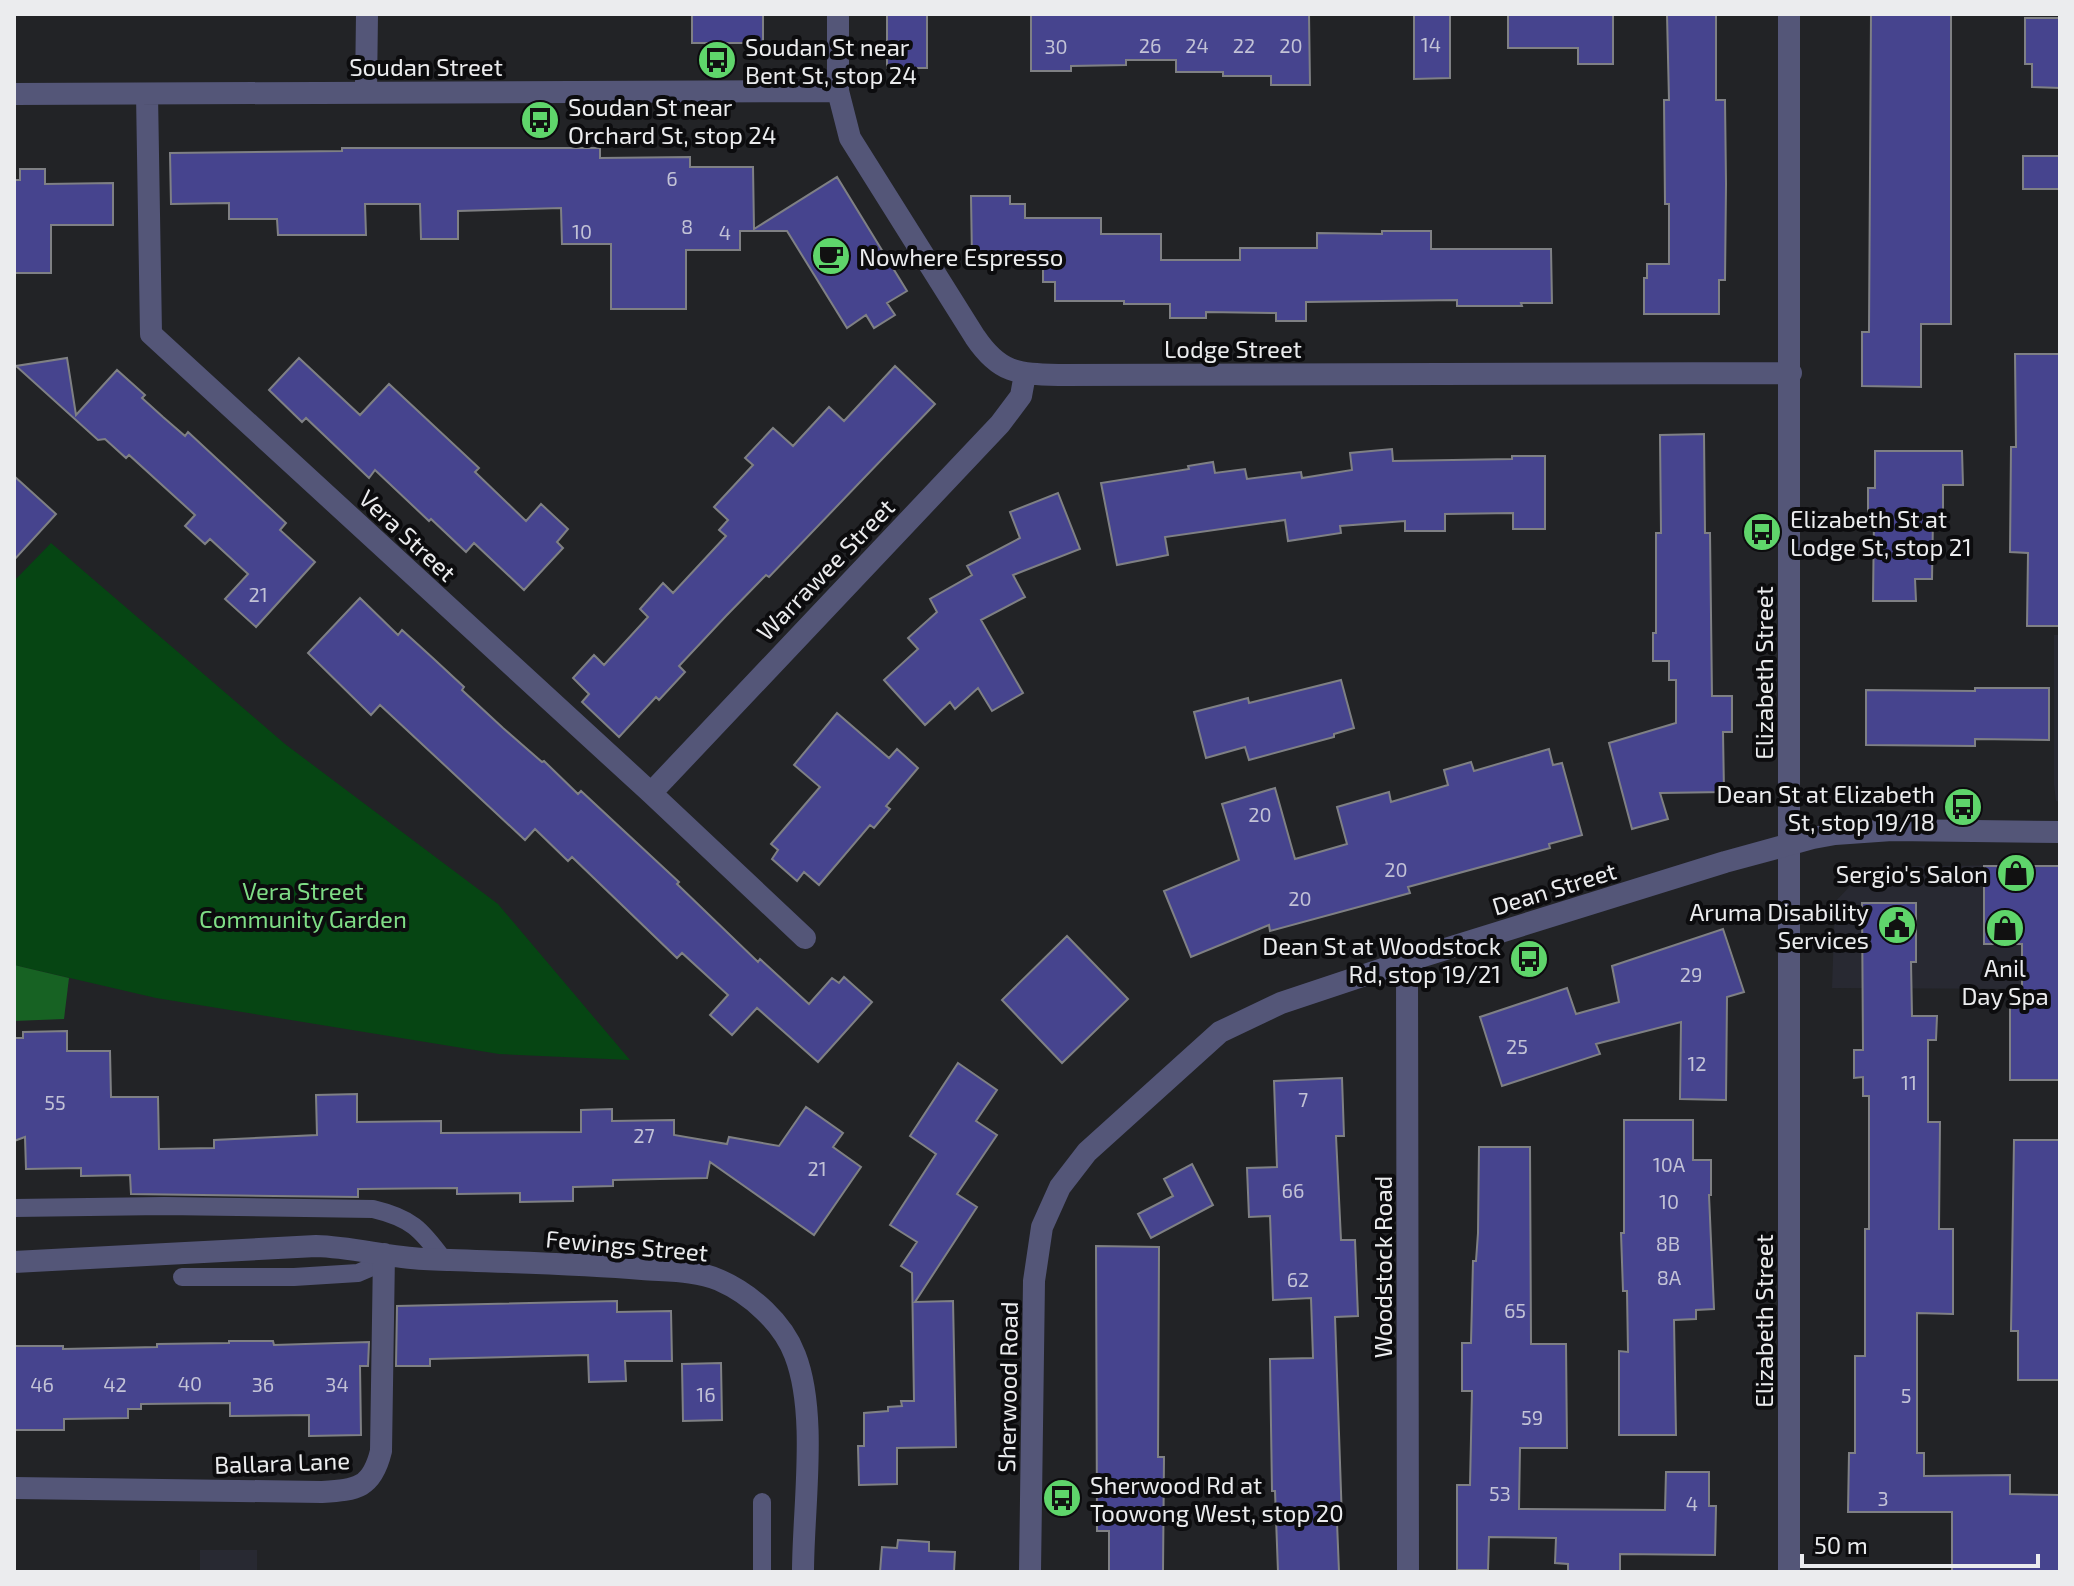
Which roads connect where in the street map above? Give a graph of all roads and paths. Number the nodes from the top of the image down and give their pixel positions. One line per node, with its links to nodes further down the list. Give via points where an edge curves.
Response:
1 (367, 14): 4 (street)
2 (838, 14): 5 (street, Lodge Street)
3 (1789, 14): 8 (street, Elizabeth Street)
4 (366, 91): 5 (street, Soudan Street); 7 (street, Soudan Street)
5 (838, 91): 9 (street, Lodge Street, via 857,152 962,317 991,359)
6 (14, 94): 7 (street, Soudan Street)
7 (147, 94): 10 (street, Vera Street, via 151,334)
8 (1791, 373): 9 (street, Lodge Street); 12 (street, Elizabeth Street)
9 (1025, 374): 10 (street, Warrawee Street, via 1021,396 1000,424)
10 (651, 793): 13 (street, Vera Street)
11 (2060, 832): 12 (street, Dean Street, via 1865,831)
12 (1788, 845): 14 (street, Dean Street); 27 (street, Elizabeth Street)
13 (805, 938)
14 (1407, 961): 15 (street, Dean Street, via 1281,1003 1220,1032 1087,1152); 26 (street, Woodstock Road)
15 (1051, 1205): 25 (street, Sherwood Road, via 1034,1281)
16 (14, 1208): 18 (lane, via 373,1209 416,1226)
17 (384, 1254): 18 (street, Fewings Street); 19 (street, Fewings Street, via 302,1246); 20 (lane, via 358,1273); 21 (street, Ballara Lane, via 381,1451 377,1470 363,1486 322,1492)
18 (443, 1259): 24 (street, Fewings Street, via 691,1274 717,1279 774,1320 795,1353 808,1422)
19 (14, 1262)
20 (182, 1277)
21 (14, 1488)
22 (762, 1502): 23 (lane)
23 (762, 1572)
24 (803, 1572)
25 (1030, 1572)
26 (1408, 1572)
27 (1789, 1572)

